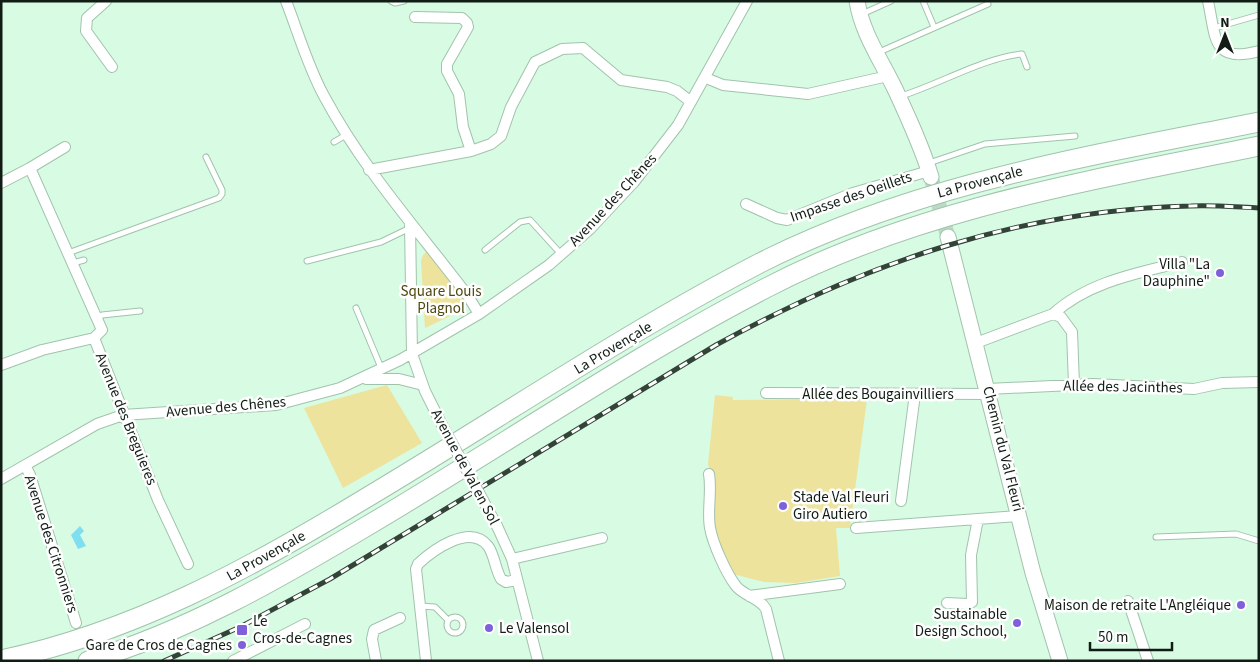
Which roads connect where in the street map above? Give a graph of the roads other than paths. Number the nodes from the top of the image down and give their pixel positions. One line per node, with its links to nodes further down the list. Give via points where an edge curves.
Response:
1 (106, 1): 17 (street, via 87,18 86,31)
2 (286, 1): 24 (street, via 323,95)
3 (391, 1): 4 (lane)
4 (404, 1)
5 (747, 1): 20 (street, Avenue des Chênes)
6 (892, 1): 10 (lane)
7 (923, 1): 13 (lane)
8 (1208, 1): 14 (street)
9 (988, 4): 13 (lane)
10 (858, 8): 16 (street)
11 (1259, 15): 14 (lane)
12 (415, 17): 29 (street, via 462,18 467,22 468,27 447,64 447,71 459,94 463,127)
13 (934, 26): 16 (lane)
14 (1214, 28): 15 (street, via 1222,50 1234,56)
15 (1259, 51)
16 (877, 53): 19 (street)
17 (112, 67)
18 (1027, 67): 21 (lane, via 1022,54 1001,56)
19 (888, 76): 20 (street, via 808,94 723,85); 21 (street)
20 (706, 78): 22 (street, Avenue des Chênes)
21 (898, 96): 33 (street)
22 (691, 102): 29 (street, via 667,87 621,80 583,48 562,49 535,62 511,107 501,136 491,144); 40 (street, Avenue des Chênes, via 639,177 590,229)
23 (1259, 122): 85 (highway, La Provençale, via 1018,172 911,202 809,240 753,267 650,326 250,566 168,605 114,626)
24 (346, 135): 26 (lane); 32 (street)
25 (1075, 136): 33 (lane, via 985,144)
26 (334, 142)
27 (1259, 146): 86 (highway, La Provençale, via 1076,183 979,208 861,245 816,264 666,344 264,586 165,633)
28 (65, 147): 31 (street)
29 (471, 151): 32 (street)
30 (206, 157): 39 (lane, via 222,190 219,198)
31 (30, 168): 34 (street); 39 (street)
32 (369, 170): 36 (street)
33 (929, 170): 35 (street, Impasse des Oeillets, via 853,193 787,220)
34 (1, 183)
35 (746, 204)
36 (410, 225): 42 (lane, via 381,242); 47 (street); 52 (street, Avenue de Val en Sol)
37 (948, 237): 51 (street, Chemin du Val Fleuri)
38 (485, 250): 40 (lane, via 520,222 530,220)
39 (68, 253): 44 (street)
40 (561, 254): 47 (street, Avenue des Chênes, via 522,286)
41 (84, 260): 44 (lane)
42 (307, 262)
43 (1182, 262): 48 (street, via 1116,278 1066,302)
44 (72, 264): 49 (street)
45 (356, 308): 54 (lane)
46 (140, 310): 49 (lane, via 102,315)
47 (479, 314): 52 (street, Avenue des Chênes)
48 (1053, 314): 51 (street); 58 (street, via 1061,317 1072,332)
49 (97, 319): 50 (street, Avenue des Breguieres, via 102,330)
50 (94, 338): 53 (street, via 42,350); 62 (street, Avenue des Breguieres)
51 (976, 343): 59 (street, Chemin du Val Fleuri)
52 (412, 354): 54 (street, Avenue des Chênes); 57 (street, Avenue de Val en Sol)
53 (1, 365)
54 (382, 370): 55 (street, Avenue des Chênes)
55 (363, 379): 57 (street, via 399,379); 62 (street, Avenue des Chênes, via 319,395 276,405)
56 (1259, 382): 58 (street, Allée des Jacinthes, via 1222,383 1194,389)
57 (423, 385): 73 (street, Avenue de Val en Sol, bridge)
58 (1074, 385): 59 (street, Allée des Jacinthes)
59 (988, 392): 61 (street, Allée des Bougainvilliers); 67 (street, Chemin du Val Fleuri)
60 (766, 393): 61 (street, Allée des Bougainvilliers)
61 (915, 394): 66 (street)
62 (124, 415): 63 (street, Avenue des Chênes, via 97,424); 74 (street, Avenue des Breguieres)
63 (25, 465): 65 (street, Avenue des Chênes); 83 (street, Avenue des Citronniers)
64 (709, 474): 77 (street, via 712,490 710,528 732,580)
65 (1, 480)
66 (901, 501)
67 (1020, 516): 68 (street); 92 (street, Chemin du Val Fleuri, via 1043,611)
68 (978, 519): 69 (street); 79 (street, via 972,555 972,602)
69 (856, 528)
70 (1156, 537): 72 (lane, via 1236,534)
71 (602, 538): 73 (street)
72 (1259, 541)
73 (512, 559): 75 (street, Avenue de Val en Sol)
74 (188, 564)
75 (517, 580): 80 (street, Avenue de Val en Sol, via 506,582 501,579 491,552 479,538 459,539 416,566); 90 (street, Avenue de Val en Sol)
76 (840, 584): 77 (street)
77 (748, 596): 91 (street, via 761,602 766,609)
78 (1128, 601): 93 (street)
79 (947, 603)
80 (420, 606): 82 (lane, via 435,607); 89 (street, Avenue de Val en Sol)
81 (400, 618): 88 (street, via 374,630 372,639)
82 (448, 620)
83 (76, 623)
84 (306, 624): 87 (street)
85 (1, 660)
86 (88, 661)
87 (233, 661)
88 (376, 661)
89 (426, 661)
90 (538, 661)
91 (779, 661)
92 (1060, 661)
93 (1148, 661)

